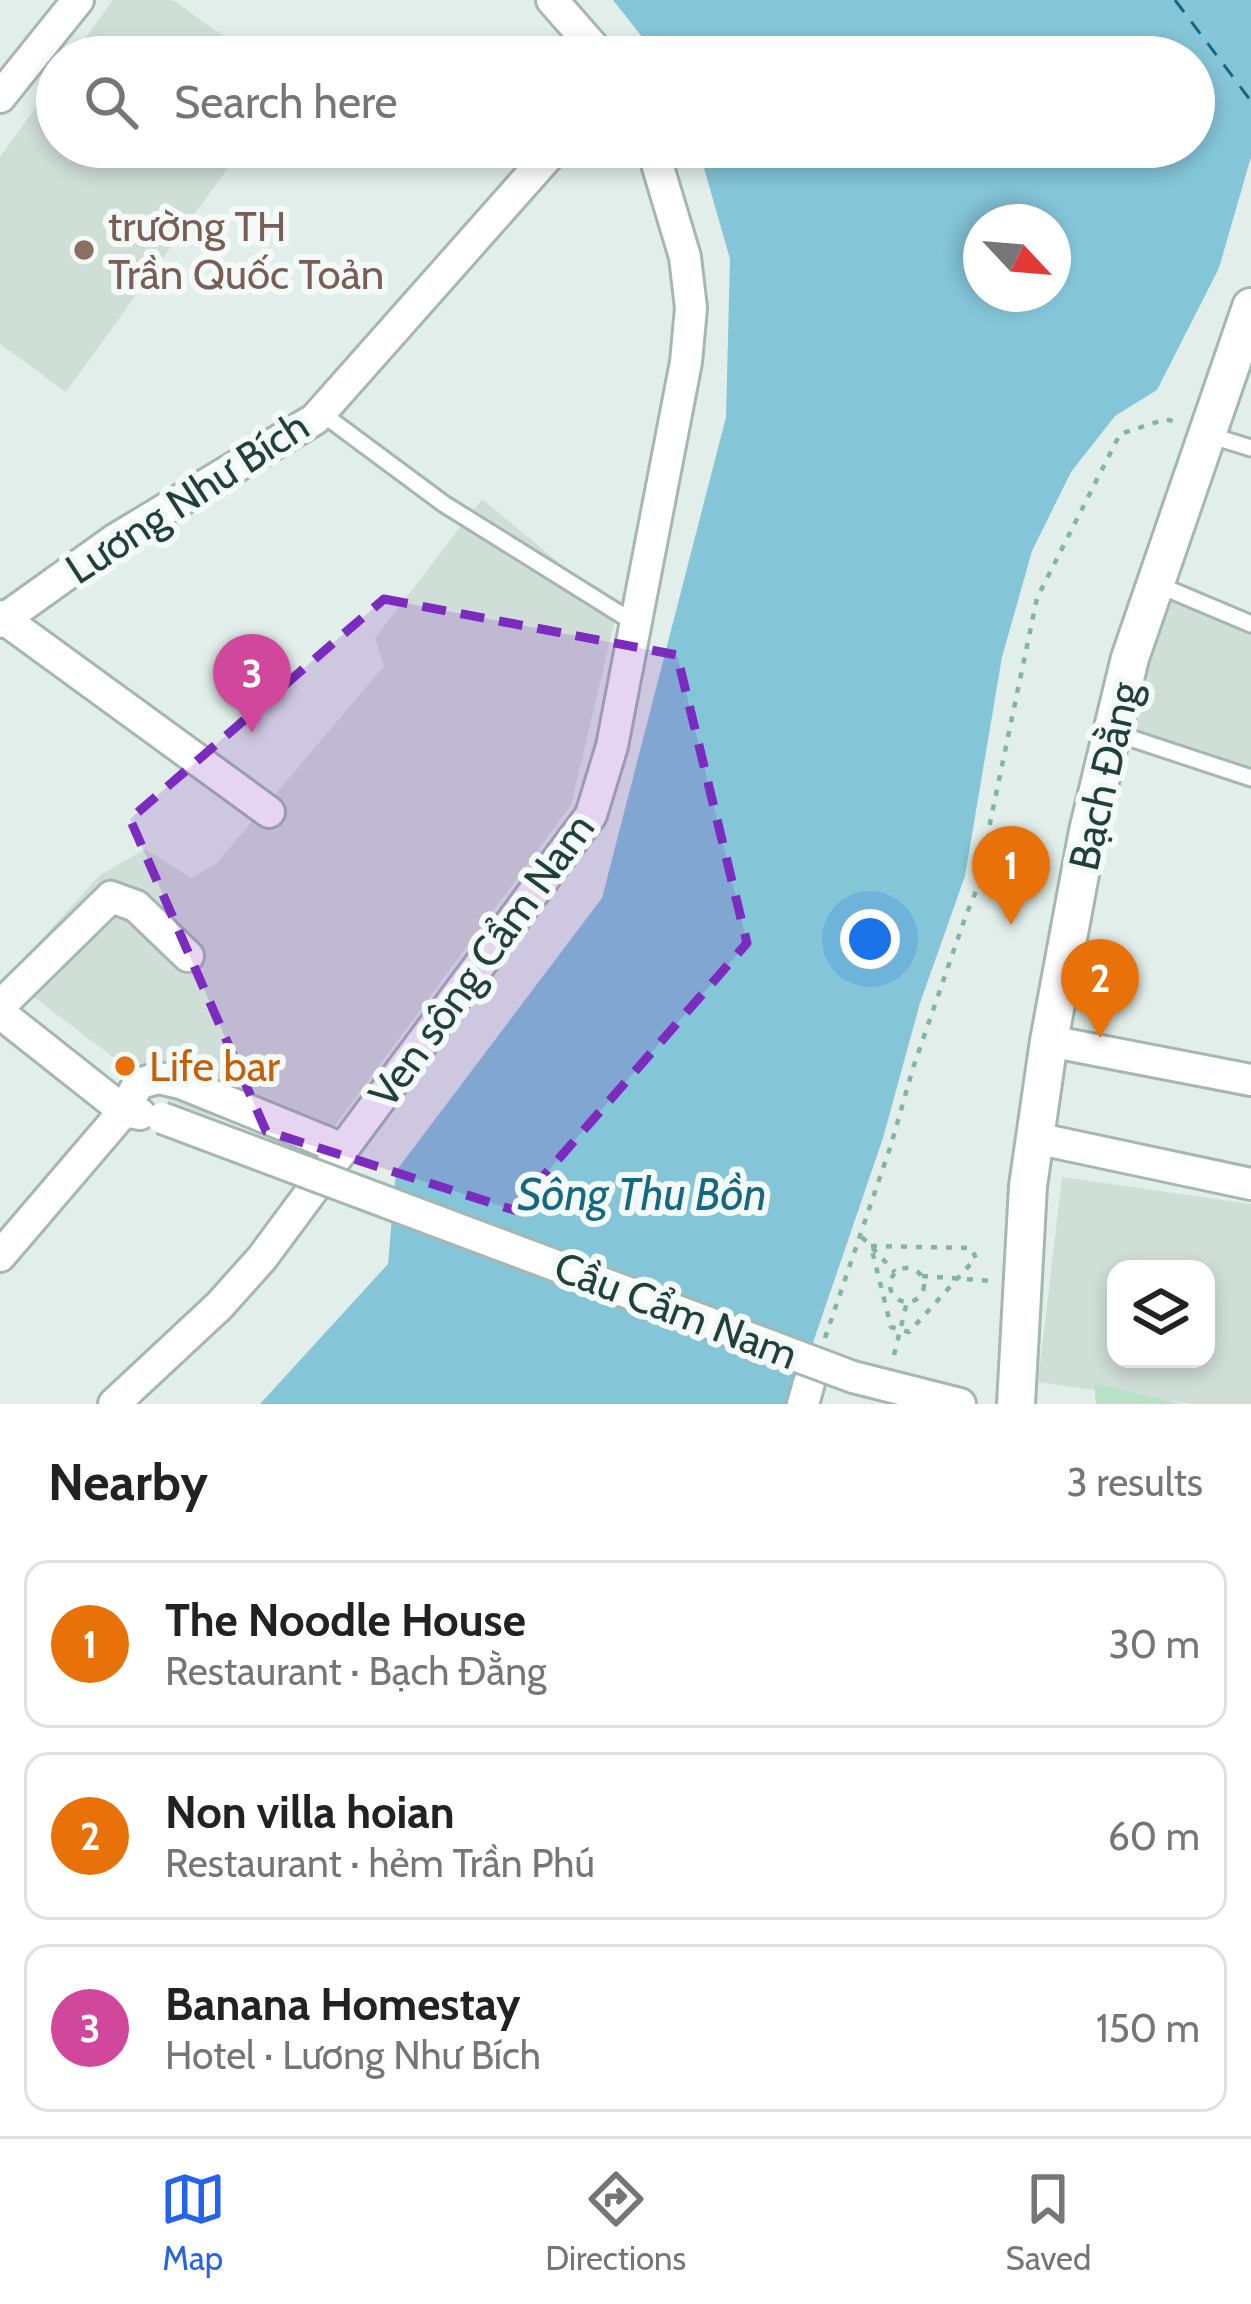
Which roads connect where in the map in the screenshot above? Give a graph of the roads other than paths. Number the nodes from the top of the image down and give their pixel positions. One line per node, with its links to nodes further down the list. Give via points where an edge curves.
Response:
1 (78, 0): 5 (street)
2 (528, 0): 4 (street)
3 (552, 0): 4 (street)
4 (574, 29): 6 (street)
5 (49, 36)
6 (581, 36)
7 (36, 52): 8 (street)
8 (0, 97)
9 (537, 168): 12 (street, Lương Như Bích)
10 (658, 168): 17 (street, Ven sông Cẩm Nam, via 691,308)
11 (1251, 307): 13 (street, Bạch Đằng)
12 (320, 412): 16 (street, Lương Như Bích); 17 (lane, via 444,504)
13 (1209, 435): 14 (lane); 15 (street, Bạch Đằng)
14 (1251, 448)
15 (1154, 584): 18 (lane); 19 (street, Bạch Đằng)
16 (1, 619): 21 (street)
17 (633, 622): 28 (street, Ven sông Cẩm Nam, via 591,815)
18 (1251, 624)
19 (1111, 731): 20 (lane); 24 (street, Bạch Đằng)
20 (1251, 778)
21 (269, 812)
22 (188, 956): 23 (street, via 136,906 111,897)
23 (0, 1010): 26 (street)
24 (1049, 1041): 25 (street); 27 (street, Bạch Đằng)
25 (1251, 1080)
26 (124, 1111): 28 (street, via 138,1084 158,1078); 30 (street); 32 (street, Cầu Cẩm Nam, bridge, via 162,1118 853,1377)
27 (1035, 1138): 29 (street); 33 (street, Bạch Đằng)
28 (343, 1149): 31 (street, Ven sông Cẩm Nam, via 248,1274)
29 (1251, 1184)
30 (0, 1256)
31 (114, 1404)
32 (960, 1404)
33 (1016, 1404)

